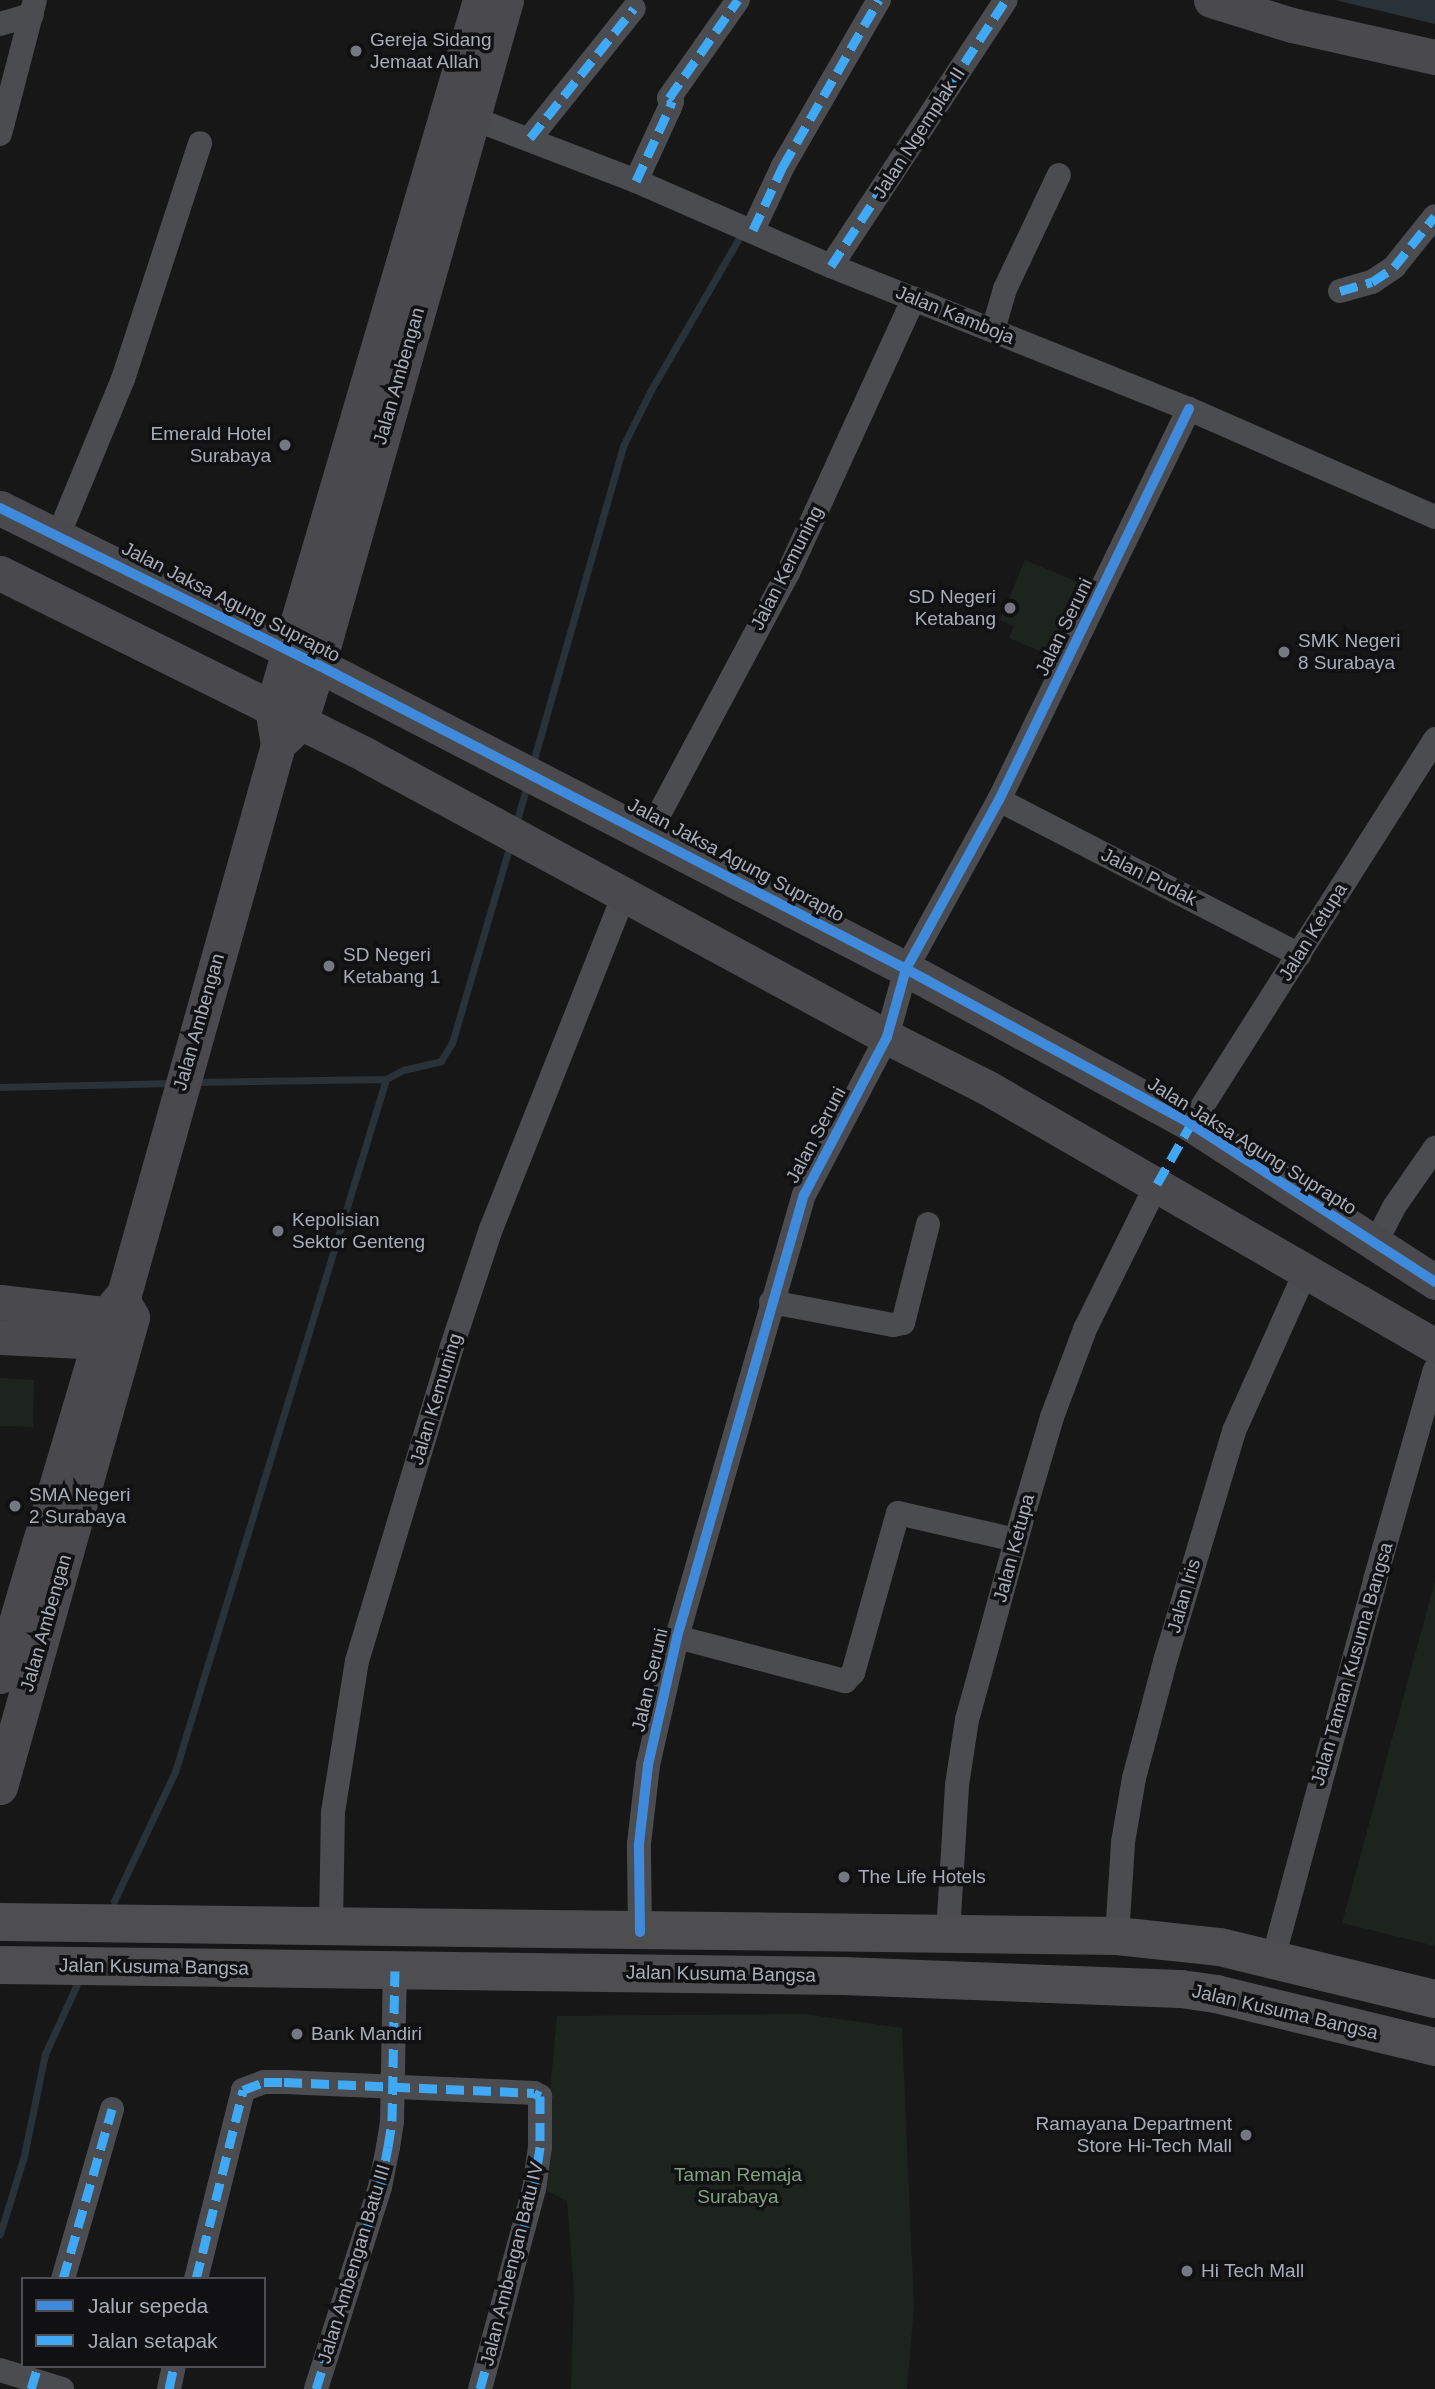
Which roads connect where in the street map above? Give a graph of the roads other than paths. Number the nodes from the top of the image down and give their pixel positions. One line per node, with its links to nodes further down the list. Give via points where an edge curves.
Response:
1 (480, 0): 28 (street, Jalan Ambengan, via 329,507)
2 (506, 0): 11 (street, Jalan Ambengan)
3 (738, 0): 16 (street, via 669,97 670,107)
4 (879, 0): 18 (street)
5 (1006, 0): 19 (street, Jalan Ngemplak II)
6 (1210, 0): 10 (street, via 1293,25)
7 (34, 8): 9 (street); 12 (street)
8 (634, 8): 13 (street)
9 (0, 24)
10 (1435, 57)
11 (472, 118): 13 (street, Jalan Kamboja); 28 (street, Jalan Ambengan)
12 (0, 134)
13 (530, 138): 16 (street, Jalan Kamboja)
14 (200, 143): 26 (street, via 123,379)
15 (1059, 175): 22 (street, via 1016,264)
16 (636, 181): 18 (street, Jalan Kamboja)
17 (1435, 216): 20 (street, via 1394,267 1372,282)
18 (747, 228): 19 (street, Jalan Kamboja)
19 (831, 266): 21 (street, Jalan Kamboja)
20 (1340, 291)
21 (914, 298): 22 (street, Jalan Kamboja); 32 (street, Jalan Kemuning, via 788,573)
22 (993, 330): 23 (street, Jalan Kamboja)
23 (1189, 409): 25 (street, Jalan Kamboja); 31 (street, Jalan Seruni)
24 (0, 508): 26 (street, Jalan Jaksa Agung Suprapto)
25 (1435, 517)
26 (58, 536): 28 (street, Jalan Jaksa Agung Suprapto)
27 (0, 573): 29 (street)
28 (304, 658): 29 (street, Jalan Ambengan); 32 (street, Jalan Jaksa Agung Suprapto)
29 (283, 726): 33 (street, via 506,831); 46 (street, Jalan Ambengan)
30 (1435, 739): 34 (street, Jalan Ketupa)
31 (999, 800): 34 (street, Jalan Pudak); 35 (street, Jalan Seruni)
32 (649, 833): 35 (street, Jalan Jaksa Agung Suprapto)
33 (624, 894): 36 (street); 55 (street, Jalan Kemuning, via 491,1228 357,1661 333,1812)
34 (1299, 955): 37 (street, Jalan Ketupa)
35 (906, 969): 36 (street, Jalan Seruni); 37 (street, Jalan Jaksa Agung Suprapto)
36 (887, 1037): 39 (street, via 988,1088); 45 (street, Jalan Seruni, via 804,1195)
37 (1191, 1124): 41 (street, Jalan Jaksa Agung Suprapto)
38 (1435, 1148): 41 (street)
39 (1157, 1184): 42 (street); 50 (street, Jalan Ketupa, via 1085,1329 1052,1417)
40 (928, 1224): 45 (street, via 903,1323 893,1325)
41 (1375, 1244): 43 (street, Jalan Jaksa Agung Suprapto)
42 (1306, 1271): 48 (street); 59 (street, Jalan Iris, via 1234,1431 1166,1658 1134,1778 1123,1842)
43 (1435, 1282)
44 (0, 1302): 46 (street)
45 (771, 1302): 51 (street, Jalan Seruni)
46 (117, 1323): 47 (street); 52 (street, Jalan Ambengan); 53 (street, Jalan Ambengan)
47 (0, 1337)
48 (1435, 1346)
49 (1435, 1370): 60 (street, Jalan Taman Kusuma Bangsa)
50 (1016, 1540): 51 (street, via 898,1513 853,1673 845,1681); 58 (street, Jalan Ketupa, via 967,1720 957,1785)
51 (677, 1637): 57 (street, Jalan Seruni, via 648,1765 639,1844)
52 (0, 1676)
53 (0, 1787)
54 (0, 1922): 55 (highway)
55 (331, 1924): 56 (highway)
56 (451, 1929): 57 (highway); 62 (highway)
57 (640, 1932): 58 (highway)
58 (948, 1933): 59 (highway)
59 (1117, 1936): 60 (highway, via 1220,1947)
60 (1273, 1959): 63 (highway)
61 (0, 1965): 64 (highway, Jalan Kusuma Bangsa)
62 (449, 1970): 64 (highway, Jalan Kusuma Bangsa); 66 (highway, Jalan Kusuma Bangsa, via 843,1976 1181,1989)
63 (1315, 1970): 65 (highway); 66 (highway)
64 (395, 1971): 68 (street, Jalan Ambengan Batu III)
65 (1435, 1999)
66 (1303, 2015): 67 (highway, Jalan Kusuma Bangsa)
67 (1435, 2047)
68 (393, 2086): 71 (street, via 264,2082 243,2090); 77 (street, Jalan Ambengan Batu III, via 380,2187); 78 (street, Jalan Ambengan Batu IV, via 528,2091 540,2096 534,2189)
69 (112, 2109): 70 (street)
70 (64, 2277)
71 (196, 2277)
72 (174, 2368): 76 (street)
73 (0, 2370): 74 (street)
74 (34, 2378): 75 (street)
75 (62, 2389)
76 (169, 2389)
77 (316, 2389)
78 (480, 2389)

